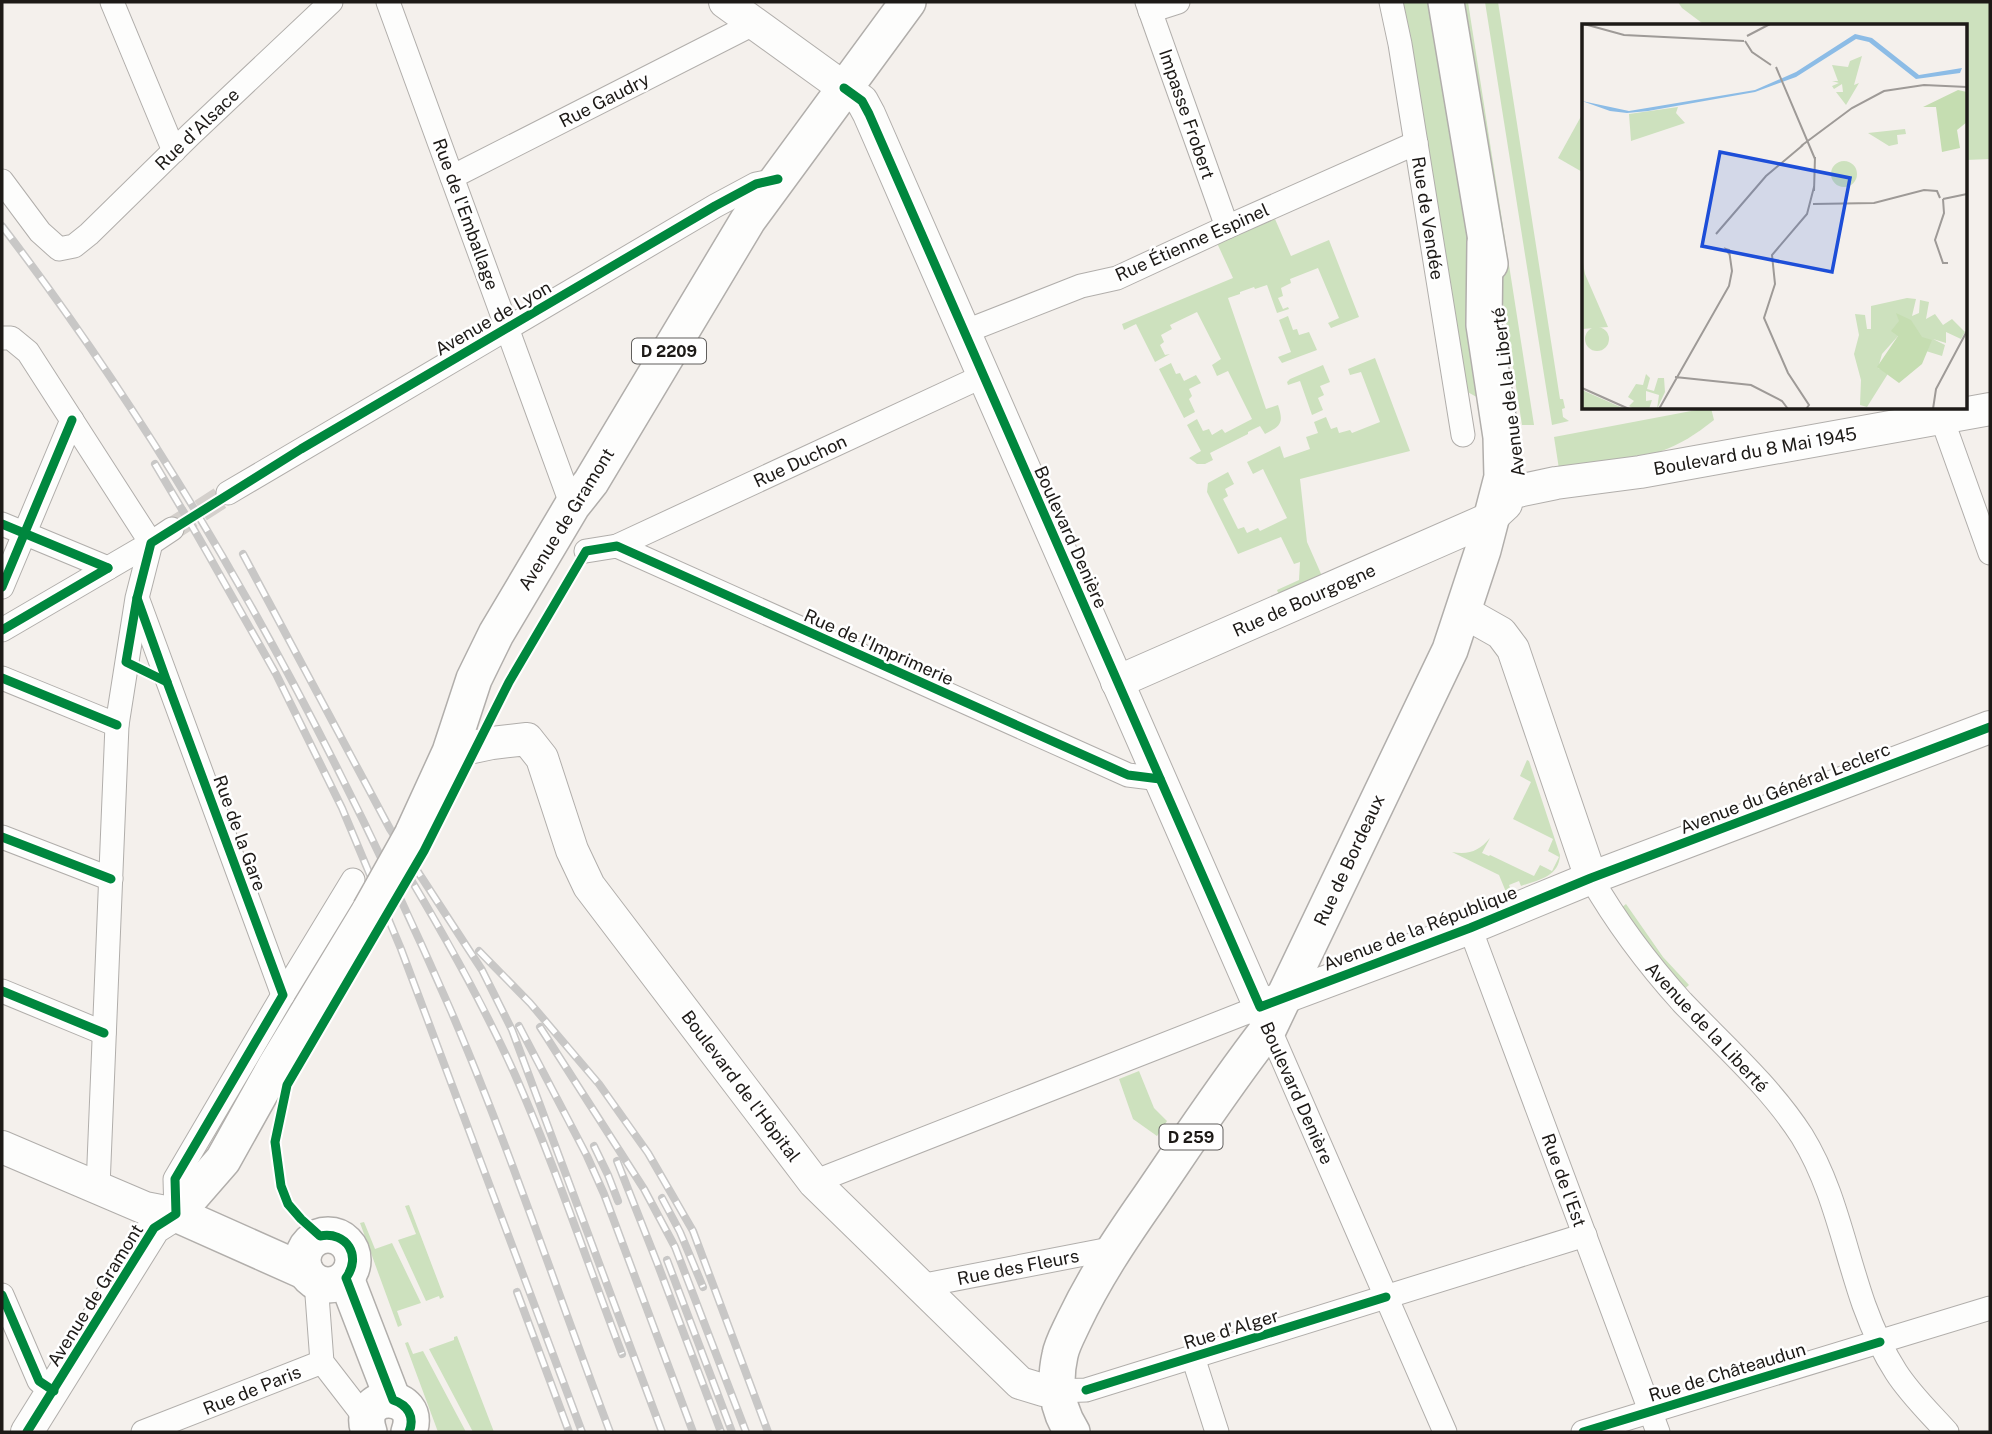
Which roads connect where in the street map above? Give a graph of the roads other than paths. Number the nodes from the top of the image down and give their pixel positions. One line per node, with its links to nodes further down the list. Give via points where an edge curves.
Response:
1 (112, 2): 13 (street)
2 (331, 2): 13 (street, Rue d'Alsace)
3 (388, 2): 14 (street, Rue de l'Emballage)
4 (725, 2): 10 (street, Boulevard Denière)
5 (908, 2): 11 (main road, Avenue de Gramont / D 2209)
6 (1178, 2): 9 (street)
7 (1391, 2): 12 (street, Rue de Vendée)
8 (1446, 2): 28 (main road, Avenue de la Liberté, via 1485,242 1503,322 1520,468)
9 (1149, 6): 19 (street, Impasse Frobert)
10 (755, 23): 11 (street, Boulevard Denière); 14 (street, Rue Gaudry)
11 (844, 88): 15 (main road, Avenue de Gramont / D 2209); 21 (street, Boulevard Denière, via 862,101 869,114)
12 (1416, 143): 19 (street, Rue Étienne Espinel); 27 (street, Rue de Vendée)
13 (174, 152): 16 (street, Rue d'Alsace, via 89,234 74,246 59,249 40,232)
14 (452, 177): 20 (street, Rue de l'Emballage)
15 (778, 179): 17 (street, Avenue de Lyon, via 756,184); 18 (main road, Avenue de Gramont / D 2209)
16 (2, 181)
17 (715, 206): 18 (street); 20 (street, Avenue de Lyon)
18 (748, 220): 30 (main road, Avenue de Gramont / D 2209, via 591,482)
19 (1227, 227): 21 (street, Rue Étienne Espinel, via 1117,278 1081,286)
20 (508, 328): 29 (street, Avenue de Lyon); 30 (street, Rue de l'Emballage)
21 (964, 332): 23 (street, Boulevard Denière)
22 (2, 338): 26 (street, via 11,338 28,352)
23 (983, 376): 36 (street, Rue Duchon); 47 (street, Boulevard Denière)
24 (1990, 409): 25 (street, Boulevard du 8 Mai 1945)
25 (1942, 419): 28 (street, Boulevard du 8 Mai 1945); 38 (street)
26 (72, 420): 34 (street); 35 (street)
27 (1463, 435)
28 (1511, 484): 31 (main road, Avenue de la Liberté); 42 (main road, Avenue de la Liberté)
29 (228, 493)
30 (572, 506): 50 (main road, Avenue de Gramont / D 2209, via 496,634 474,679)
31 (1492, 518): 42 (main road, Avenue de la Liberté); 47 (street, Rue de Bourgogne)
32 (2, 524): 34 (street)
33 (172, 529): 35 (street)
34 (24, 533): 39 (street); 40 (street)
35 (152, 543): 39 (street); 41 (street)
36 (617, 546): 37 (street); 51 (street, Rue de l'Imprimerie, via 1128,775)
37 (586, 551)
38 (1990, 553)
39 (108, 568): 43 (street)
40 (2, 587)
41 (137, 598): 44 (street); 46 (street, Rue de la Gare)
42 (1470, 616): 54 (street, Avenue de la Liberté, via 1501,633 1513,649); 59 (main road, Rue de Bordeaux)
43 (2, 630)
44 (126, 662): 46 (street); 48 (street)
45 (2, 678): 48 (street)
46 (167, 682): 58 (street, Rue de la Gare)
47 (1117, 682): 51 (street, Boulevard Denière)
48 (117, 725): 53 (street)
49 (1990, 727): 54 (street, Avenue du Général Leclerc)
50 (450, 752): 61 (main road, Avenue de Gramont / D 2209, bridge, via 412,835); 63 (street, Boulevard de l'Hôpital, via 527,738 542,758 572,850 589,886)
51 (1160, 779): 59 (street, Boulevard Denière)
52 (2, 837): 53 (street)
53 (111, 878): 60 (street)
54 (1591, 878): 56 (street, Avenue de la République); 74 (street, Avenue de la Liberté, via 1634,946 1803,1138 1824,1179)
55 (353, 880): 58 (street)
56 (1470, 928): 59 (street, Avenue de la République); 67 (street, Rue de l'Est)
57 (2, 991): 60 (street)
58 (283, 995): 66 (street, via 175,1179)
59 (1271, 1010): 63 (street, Avenue de la République); 68 (main road, Rue de Bordeaux / D 259, via 1241,1064); 72 (street, Boulevard Denière)
60 (104, 1033): 64 (street)
61 (276, 1065): 65 (main road, Avenue de Gramont / D 2209, via 251,1158); 66 (main road, Avenue de Gramont / D 2209, via 223,1160)
62 (2, 1147): 64 (street)
63 (814, 1182): 70 (street, Boulevard de l'Hôpital)
64 (98, 1186): 66 (street, via 145,1208)
65 (212, 1205): 66 (main road); 69 (main road)
66 (176, 1214): 69 (main road); 77 (street, Avenue de Gramont, via 154,1228)
67 (1585, 1235): 72 (street, Rue d'Alger); 80 (street, Rue de l'Est)
68 (1115, 1248): 70 (street, Rue des Fleurs); 78 (main road, Rue de Bordeaux / D 259, via 1089,1290 1062,1349)
69 (322, 1272): 76 (street); 79 (main road)
70 (920, 1286): 78 (street, Boulevard de l'Hôpital, via 1020,1383)
71 (2, 1295): 77 (street, via 39,1381)
72 (1386, 1297): 75 (street, Rue d'Alger); 86 (street, Boulevard Denière)
73 (1990, 1308): 74 (street, Rue de Châteaudun)
74 (1880, 1342): 80 (street, Rue de Châteaudun); 88 (street, Avenue de la Liberté, via 1896,1372)
75 (1193, 1357): 78 (street, Rue d'Alger, via 1086,1390); 85 (street)
76 (322, 1362): 79 (street); 82 (street, Rue de Paris)
77 (54, 1391): 81 (street, Avenue de Gramont)
78 (1057, 1391): 84 (main road, via 1062,1418)
79 (377, 1413): 83 (main road, via 406,1407)
80 (1654, 1422): 87 (street, Rue de Châteaudun)
81 (27, 1432)
82 (143, 1432)
83 (410, 1432)
84 (1072, 1432)
85 (1217, 1432)
86 (1445, 1432)
87 (1583, 1432)
88 (1948, 1432)

